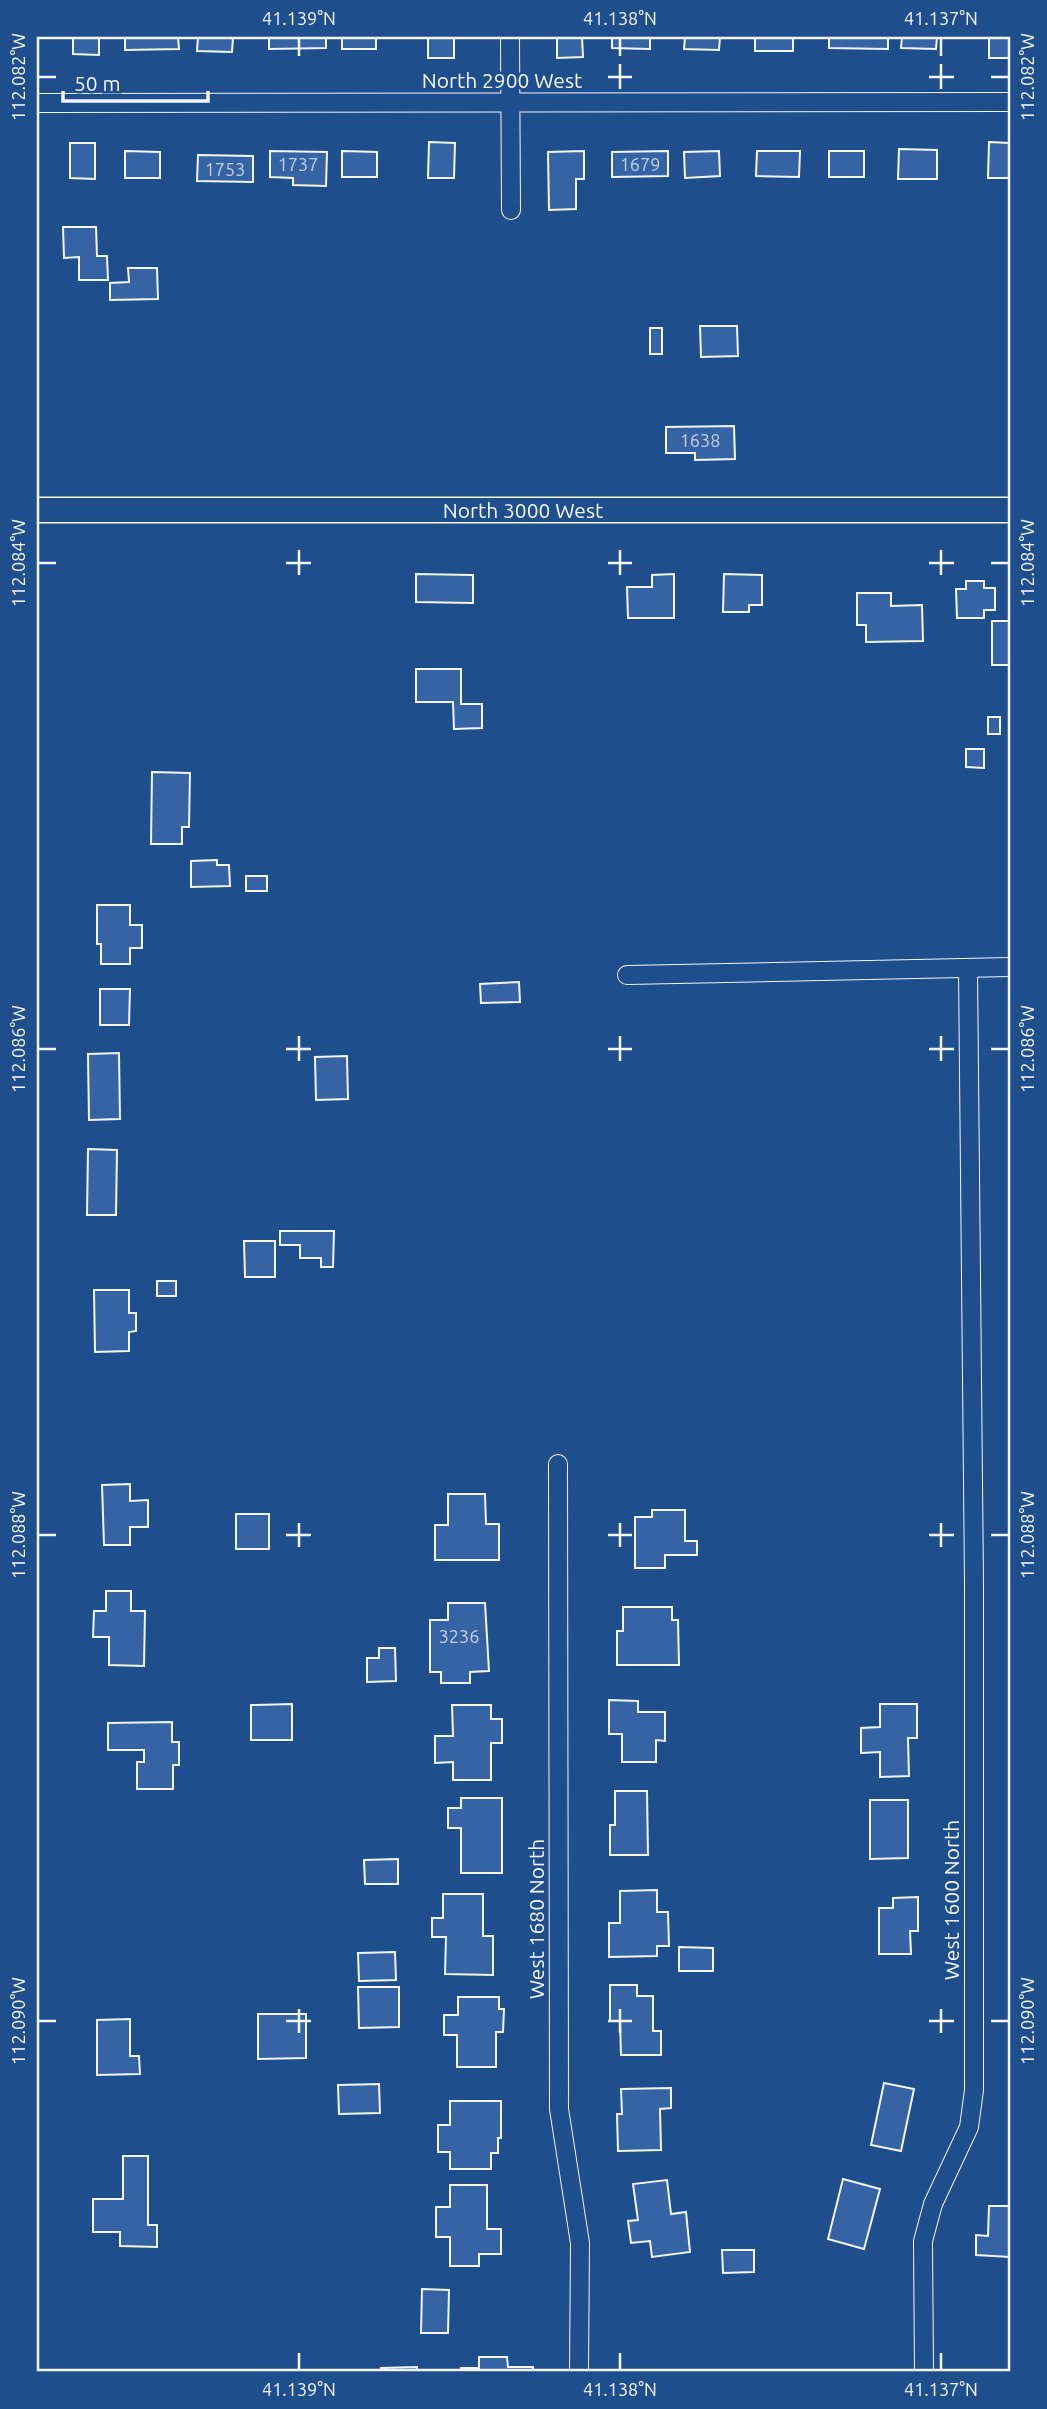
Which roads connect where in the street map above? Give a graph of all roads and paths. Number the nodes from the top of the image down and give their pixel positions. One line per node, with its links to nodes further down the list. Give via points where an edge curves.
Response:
1 (510, 37): 2 (street)
2 (511, 102): 3 (street, North 2900 West); 4 (street, North 2900 West); 5 (street)
3 (1010, 102)
4 (37, 103)
5 (511, 210)
6 (37, 510): 7 (main road, North 3000 West)
7 (1010, 510)
8 (1010, 967): 9 (street)
9 (968, 968): 10 (street); 13 (street, West 1600 North, via 974,2090 969,2127 933,2204 923,2241)
10 (627, 975)
11 (558, 1464): 12 (street, West 1680 North, via 559,2109 580,2243)
12 (579, 2372)
13 (924, 2372)

